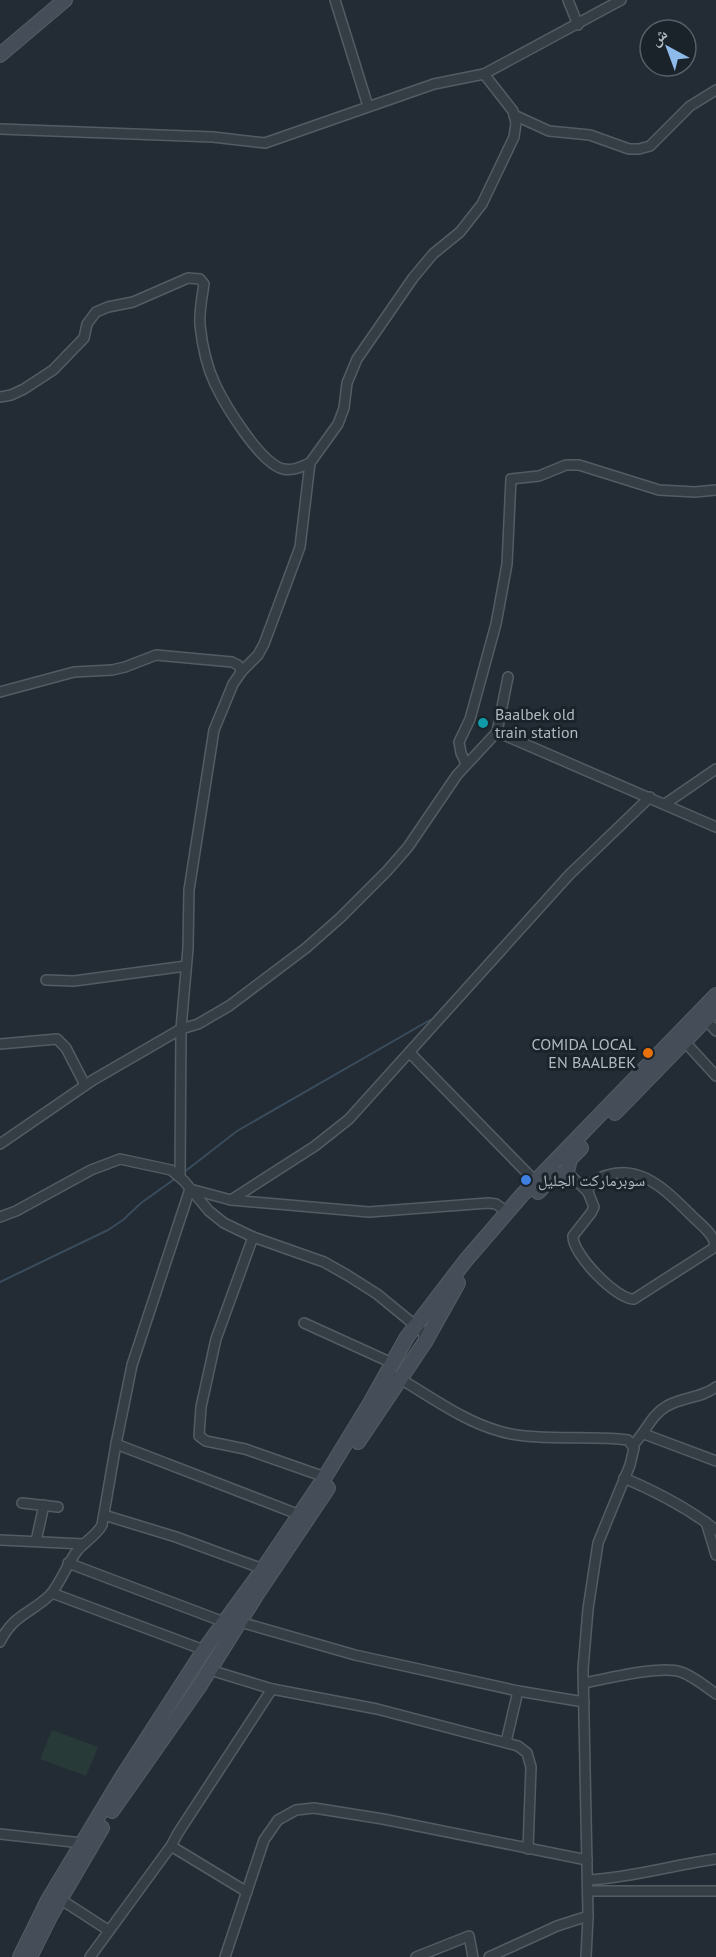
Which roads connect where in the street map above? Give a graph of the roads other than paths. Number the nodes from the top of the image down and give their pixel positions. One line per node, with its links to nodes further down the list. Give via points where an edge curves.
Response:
1 (65, 0): 6 (main road)
2 (335, 0): 9 (street)
3 (568, 0): 5 (street)
4 (621, 0): 5 (street)
5 (578, 25): 7 (street)
6 (2, 51)
7 (484, 74): 9 (street, via 434,84); 10 (street)
8 (716, 90): 10 (street, via 690,106 650,146 639,149 590,135 549,131)
9 (368, 106): 11 (street, via 265,143 213,136)
10 (514, 116): 13 (street, via 514,137 482,204 460,232 433,254 413,278 357,359 338,424)
11 (0, 129)
12 (0, 397): 13 (street, via 11,395 53,370 84,338 87,324 96,312 133,302 188,278 200,279 204,284 200,327 210,369 222,397 248,438 270,462 289,470)
13 (310, 463): 15 (street, via 300,547 264,644)
14 (716, 490): 19 (street, via 659,490 579,465 511,479 507,564 496,624 470,719 459,742)
15 (242, 671): 17 (street, via 232,662 156,654 125,667 74,672); 24 (street, via 214,730 189,890)
16 (508, 677): 18 (street)
17 (0, 692)
18 (497, 732): 19 (street); 21 (street)
19 (465, 764): 29 (street, via 399,857 340,918 228,1006)
20 (716, 769): 22 (street)
21 (650, 797): 22 (street); 33 (street, via 569,875)
22 (665, 804): 23 (street)
23 (716, 827)
24 (186, 966): 25 (street, via 74,981); 29 (street)
25 (46, 980)
26 (716, 995): 39 (main road)
27 (716, 1009): 28 (main road)
28 (705, 1020): 30 (street); 31 (main road)
29 (181, 1029): 35 (street); 38 (street)
30 (716, 1031)
31 (685, 1042): 34 (street); 37 (main road, via 570,1159)
32 (0, 1044): 35 (street, via 57,1039 66,1048)
33 (410, 1053): 39 (street); 42 (street, via 333,1133)
34 (716, 1076)
35 (85, 1085): 36 (street)
36 (0, 1144)
37 (567, 1172): 41 (street); 48 (main road, via 549,1180 474,1261)
38 (180, 1177): 40 (street); 44 (street, via 171,1170 120,1159 90,1170)
39 (535, 1181): 43 (main road)
40 (190, 1189): 42 (street); 45 (street, via 217,1218); 53 (street, via 132,1365)
41 (588, 1192): 41 (street, via 590,1183 603,1176 623,1174 655,1182 707,1230 715,1245 634,1299 626,1298 605,1282 573,1245 573,1236 594,1207)
42 (231, 1200): 43 (street, via 369,1212 488,1203)
43 (507, 1212): 47 (main road)
44 (0, 1217)
45 (253, 1237): 47 (street, via 324,1262 377,1294); 56 (street, via 216,1339 201,1407 199,1436)
46 (304, 1323): 49 (street)
47 (416, 1326): 48 (street); 49 (main road)
48 (425, 1341): 50 (main road)
49 (391, 1364): 50 (street, via 394,1374); 56 (main road)
50 (401, 1379): 54 (street, via 460,1414 499,1431 619,1438); 73 (main road)
51 (714, 1392): 52 (street, via 667,1406 654,1415)
52 (644, 1434): 54 (street); 55 (street)
53 (116, 1444): 61 (street); 62 (street)
54 (633, 1445): 57 (street, via 634,1453)
55 (716, 1461)
56 (325, 1477): 62 (main road)
57 (624, 1478): 63 (street); 79 (street, via 598,1543 585,1632)
58 (22, 1503): 59 (street)
59 (44, 1506): 60 (street); 66 (street)
60 (58, 1507)
61 (104, 1515): 67 (street, via 101,1528); 70 (street)
62 (300, 1515): 70 (main road)
63 (706, 1522): 64 (street); 68 (street)
64 (716, 1530)
65 (0, 1540): 66 (street)
66 (36, 1541): 67 (street)
67 (84, 1544): 69 (street)
68 (716, 1555)
69 (68, 1563): 71 (street); 72 (street)
70 (263, 1569): 72 (main road)
71 (52, 1593): 74 (street, via 14,1621); 75 (street)
72 (224, 1622): 75 (main road)
73 (240, 1622): 76 (main road); 82 (street, via 355,1655)
74 (0, 1642)
75 (206, 1648): 76 (main road); 78 (main road)
76 (219, 1654): 77 (main road)
77 (210, 1670): 80 (main road); 81 (street)
78 (185, 1679): 80 (main road); 87 (main road)
79 (584, 1683): 83 (street, via 674,1670); 84 (street)
80 (199, 1687): 96 (main road, via 127,1787)
81 (272, 1689): 85 (street, via 377,1709); 88 (street)
82 (518, 1691): 84 (street); 85 (street)
83 (716, 1694)
84 (584, 1702): 91 (street)
85 (506, 1742): 89 (street, via 523,1750 530,1761)
86 (0, 1834): 87 (street)
87 (82, 1843): 99 (main road)
88 (171, 1846): 95 (street); 98 (street)
89 (528, 1849): 91 (street); 95 (street, via 383,1819 314,1808 296,1810 278,1820 268,1832)
90 (716, 1859): 92 (street)
91 (587, 1860): 92 (street)
92 (588, 1880): 93 (street)
93 (588, 1891): 94 (street); 97 (street)
94 (716, 1891)
95 (247, 1892): 102 (street)
96 (60, 1899): 98 (street); 100 (main road)
97 (588, 1916): 105 (street); 106 (street)
98 (108, 1930): 101 (street)
99 (20, 1957)
100 (30, 1957)
101 (90, 1957)
102 (225, 1957)
103 (416, 1957): 104 (street, via 469,1936)
104 (473, 1957)
105 (489, 1957)
106 (586, 1957)

